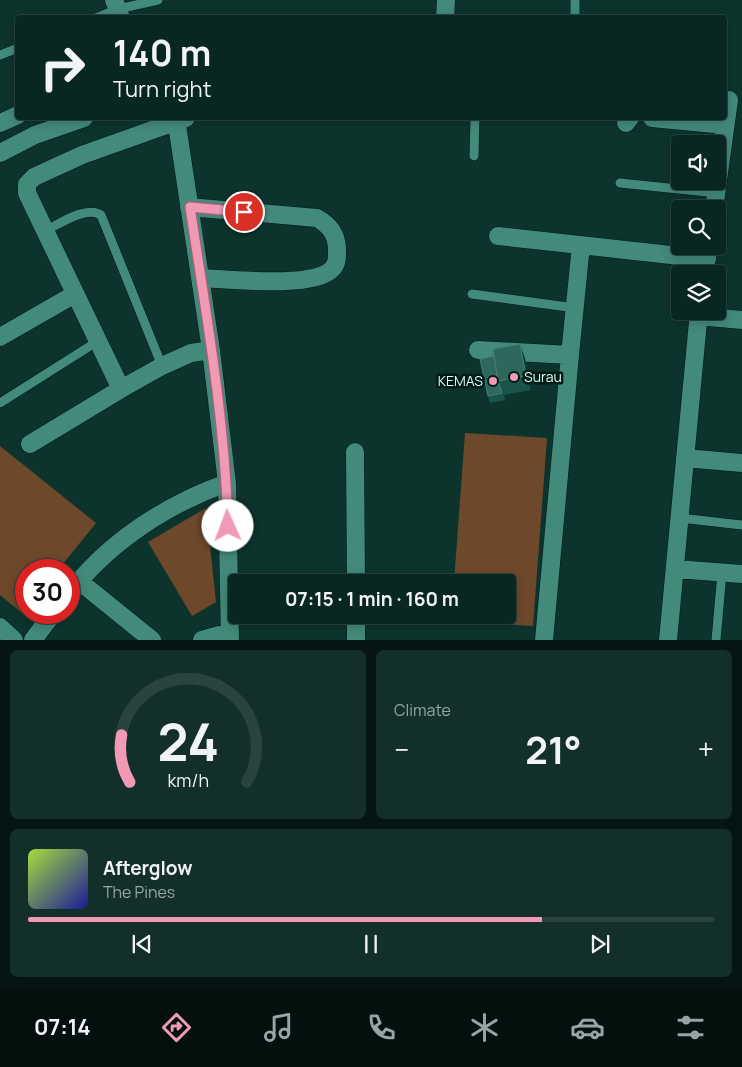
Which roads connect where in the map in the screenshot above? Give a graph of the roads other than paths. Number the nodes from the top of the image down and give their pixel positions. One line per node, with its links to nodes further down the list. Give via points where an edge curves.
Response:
1 (158, 0): 4 (lane)
2 (446, 0): 6 (street)
3 (575, 0): 7 (lane)
4 (118, 9): 5 (lane)
5 (103, 15)
6 (445, 15)
7 (575, 15)
8 (15, 49): 9 (lane)
9 (0, 55)
10 (732, 100): 12 (street)
11 (15, 116): 19 (street)
12 (727, 118)
13 (78, 120): 21 (street, via 35,135)
14 (177, 120): 27 (street, via 34,176 27,184 26,193)
15 (180, 120): 26 (street)
16 (475, 120): 22 (lane)
17 (673, 120): 20 (street)
18 (726, 120): 20 (street)
19 (0, 123)
20 (725, 125): 25 (street)
21 (0, 153)
22 (474, 156)
23 (620, 183): 24 (lane)
24 (711, 200)
25 (716, 200)
26 (190, 207): 31 (street); 31 (street, via 317,218 326,223 336,238 337,260 332,269 314,279)
27 (45, 230): 32 (street); 43 (lane, via 91,211 101,216)
28 (498, 236): 29 (street)
29 (581, 245): 30 (street); 34 (street)
30 (707, 260)
31 (200, 278): 40 (street)
32 (75, 294): 38 (street); 39 (street)
33 (472, 294): 34 (lane)
34 (575, 308): 42 (street)
35 (726, 317): 37 (street)
36 (698, 320): 48 (street)
37 (742, 320)
38 (0, 337)
39 (98, 341): 44 (street); 45 (lane)
40 (211, 350): 43 (street, via 191,353); 50 (street)
41 (478, 350): 42 (street)
42 (570, 355): 68 (street)
43 (162, 366): 44 (street)
44 (121, 389): 46 (street)
45 (0, 403)
46 (30, 444)
47 (355, 452): 55 (street)
48 (685, 458): 49 (street); 51 (street)
49 (742, 464)
50 (227, 482): 57 (street, via 152,520 113,548); 62 (street)
51 (680, 518): 52 (lane); 53 (street)
52 (742, 525)
53 (676, 568): 54 (street); 69 (street)
54 (722, 573): 56 (street); 70 (lane)
55 (356, 574)
56 (742, 574)
57 (80, 581)
58 (80, 591): 65 (street)
59 (45, 624): 64 (street)
60 (356, 624): 67 (street)
61 (0, 627): 63 (street)
62 (230, 636): 66 (street)
63 (14, 640)
64 (34, 640)
65 (152, 640)
66 (202, 640)
67 (356, 640)
68 (544, 640)
69 (668, 640)
70 (716, 640)

